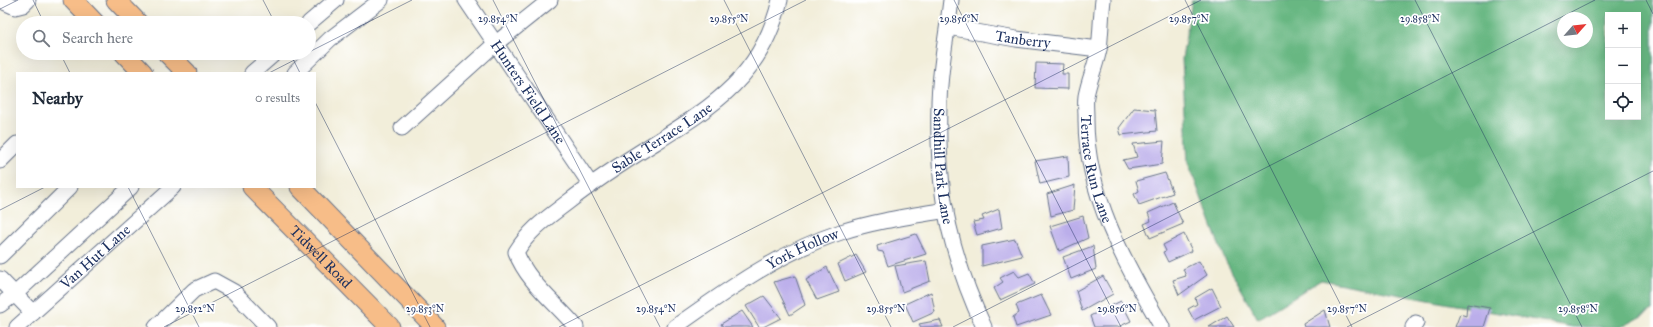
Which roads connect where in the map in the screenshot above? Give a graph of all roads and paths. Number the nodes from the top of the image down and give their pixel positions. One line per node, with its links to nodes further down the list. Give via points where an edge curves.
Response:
1 (3, 0): 2 (street, via 15,7 23,5)
2 (28, 0)
3 (73, 0): 12 (main road)
4 (116, 0): 13 (main road)
5 (336, 0): 14 (street)
6 (381, 0): 18 (street)
7 (466, 0): 16 (street, Hunters Field Lane)
8 (550, 0): 16 (street)
9 (780, 0): 30 (street, Sable Terrace Lane, via 765,42 750,67 730,90 695,117)
10 (951, 0): 15 (street, Sandhill Park Lane)
11 (1103, 0): 17 (street, Terrace Run Lane)
12 (88, 16)
13 (131, 16)
14 (316, 17)
15 (948, 27): 17 (street, Tanberry, via 1016,39); 36 (street, Sandhill Park Lane, via 939,105 941,167)
16 (495, 44): 27 (street); 30 (street, Hunters Field Lane)
17 (1099, 49): 50 (street, Terrace Run Lane, via 1086,96 1086,130 1090,163 1102,204 1120,250)
18 (316, 53)
19 (131, 60): 23 (main road)
20 (175, 60): 24 (main road)
21 (267, 60): 25 (street)
22 (309, 60): 26 (street)
23 (142, 72)
24 (186, 72)
25 (253, 72)
26 (296, 72)
27 (402, 128)
28 (16, 145): 29 (street)
29 (0, 161)
30 (591, 185): 47 (street, Sable Terrace Lane, via 536,227 516,252 520,264 532,280)
31 (69, 188): 37 (street)
32 (130, 188): 39 (street, Van Hut Lane)
33 (172, 188): 41 (street, Van Hut Lane)
34 (253, 188): 45 (main road, Tidwell Road)
35 (301, 188): 46 (main road)
36 (946, 210): 48 (street, York Hollow, via 855,228 798,249 757,272); 49 (street, Sandhill Park Lane, via 962,272)
37 (0, 256)
38 (0, 279): 39 (street)
39 (15, 294): 40 (street, Van Hut Lane); 41 (street)
40 (0, 305)
41 (32, 314): 42 (street, Van Hut Lane)
42 (18, 327)
43 (156, 327): 44 (street, via 194,290 214,281 234,292)
44 (268, 327)
45 (390, 327)
46 (435, 327)
47 (576, 327)
48 (675, 327)
49 (984, 327)
50 (1162, 327)

